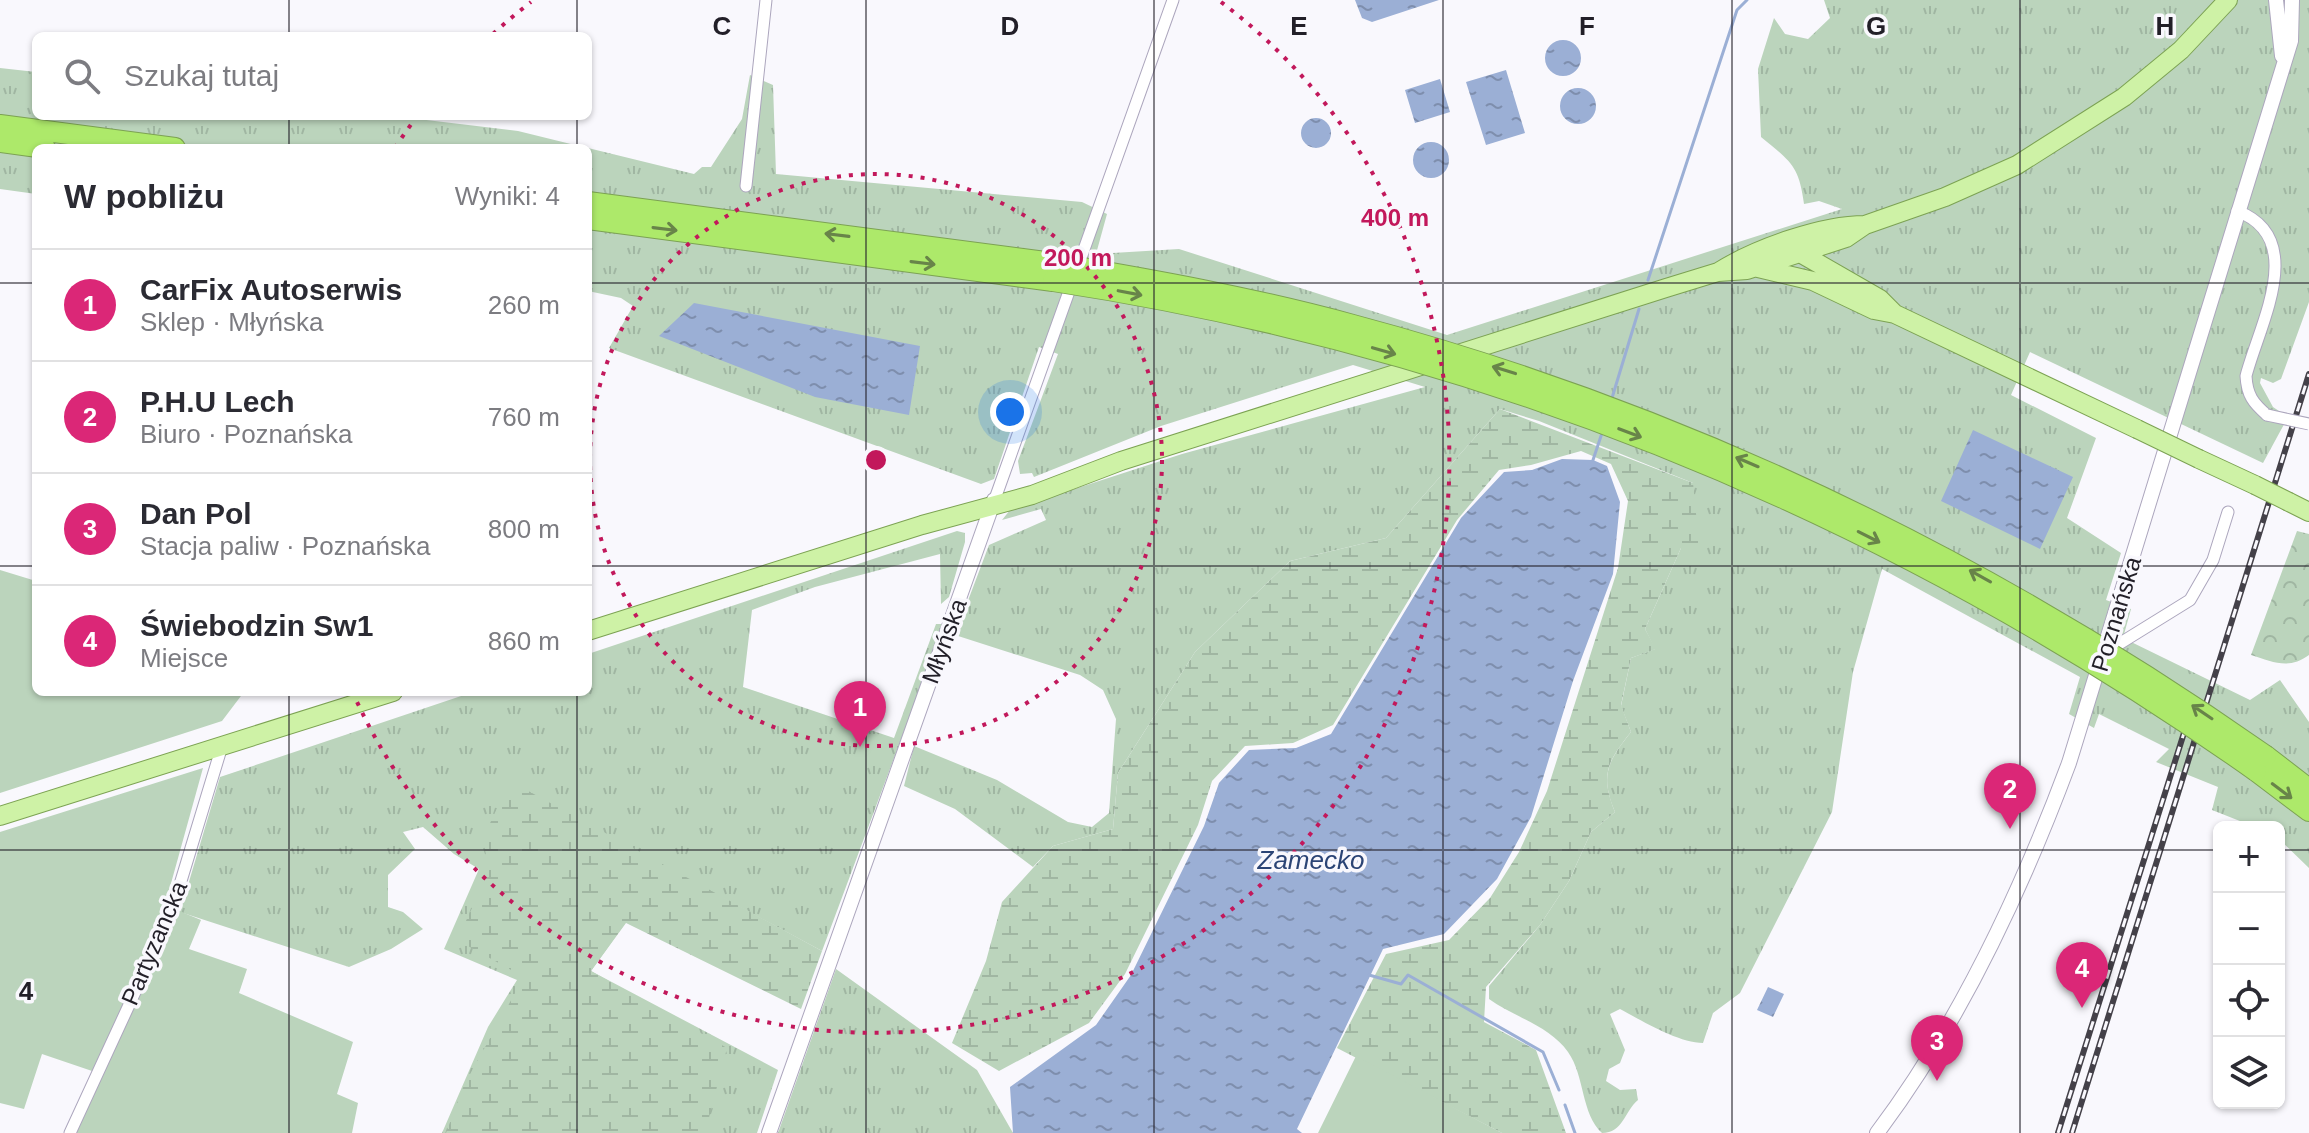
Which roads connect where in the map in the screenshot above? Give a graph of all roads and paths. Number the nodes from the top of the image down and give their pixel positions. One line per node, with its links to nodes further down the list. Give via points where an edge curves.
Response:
1 (766, 0): 13 (street)
2 (1173, 0): 27 (street, Młyńska)
3 (2228, 0): 17 (main road, via 2157,71 2063,139 1993,177)
4 (2276, 0): 8 (street, Poznańska)
5 (2292, 0): 7 (street, Poznańska)
6 (2303, 0): 7 (street, Poznańska)
7 (2293, 19): 8 (street, Poznańska)
8 (2282, 64): 15 (street, Poznańska)
9 (0, 125): 11 (highway)
10 (0, 142): 12 (highway)
11 (145, 144)
12 (32, 146)
13 (746, 186)
14 (592, 203): 21 (highway, one-way to 14)
15 (2237, 211): 26 (street, bridge, via 2257,221 2277,250 2277,275 2246,376 2247,391 2267,415); 31 (street, Poznańska)
16 (592, 219): 21 (highway, one-way to 21)
17 (1865, 225): 18 (main road); 19 (main road, via 1843,225)
18 (1846, 238): 19 (main road); 23 (main road)
19 (1798, 247): 20 (main road); 22 (main road, via 1742,257); 23 (main road); 24 (main road, via 1801,267)
20 (1757, 267): 22 (main road); 24 (main road)
21 (1053, 272): 34 (highway, bridge, via 1345,340 1509,389 1670,448 1817,511 1975,592)
22 (1718, 272): 27 (main road, via 1121,461 1092,475)
23 (1838, 275): 25 (main road)
24 (1813, 281): 25 (main road, via 1874,310)
25 (1895, 314): 29 (main road, bridge)
26 (2309, 424)
27 (993, 502): 30 (main road); 39 (street, Młyńska)
28 (2228, 512): 31 (street, via 2213,560 2190,600)
29 (2309, 512)
30 (592, 630)
31 (2105, 652): 40 (street, Poznańska, via 2051,811 2004,917 1932,1051)
32 (380, 696): 33 (main road)
33 (222, 746): 37 (main road); 38 (street, Partyzancka, via 171,914)
34 (2261, 764): 35 (highway); 36 (highway, one-way to 36)
35 (2309, 789)
36 (2309, 811)
37 (0, 816)
38 (70, 1133)
39 (769, 1133)
40 (1877, 1133)

